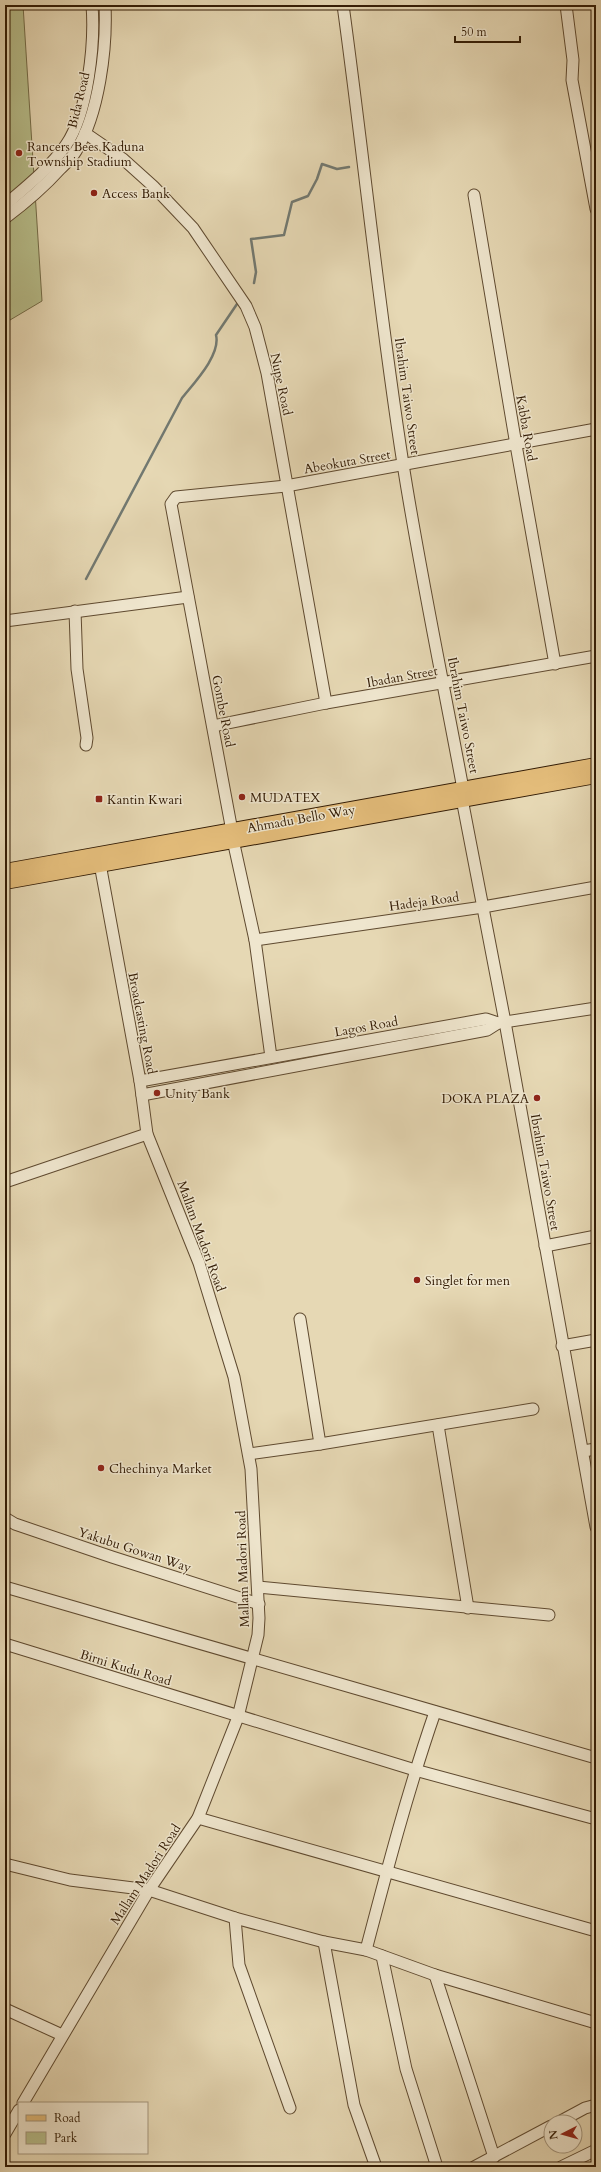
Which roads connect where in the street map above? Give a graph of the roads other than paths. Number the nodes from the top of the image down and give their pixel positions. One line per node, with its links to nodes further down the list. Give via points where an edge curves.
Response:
1 (92, 5): 7 (street, Bida Road, via 89,71 76,128 66,146 32,182)
2 (105, 5): 5 (street, Bida Road, via 101,68 93,111)
3 (343, 5): 12 (street, Ibrahim Taiwo Street)
4 (566, 5): 8 (street, via 573,60 572,80)
5 (85, 133): 9 (street, Bida Road, via 76,152 37,194); 13 (street, Nupe Road, via 123,158 154,186 193,228 246,306 255,328 267,373)
6 (474, 195): 11 (street, Kabba Road)
7 (5, 205)
8 (596, 210)
9 (5, 218)
10 (596, 429): 11 (street, Abeokuta Street)
11 (516, 445): 12 (street, Abeokuta Street); 19 (street, Kabba Road)
12 (403, 465): 13 (street, Abeokuta Street); 20 (street, Ibrahim Taiwo Street)
13 (286, 486): 14 (street, Abeokuta Street, via 176,497); 21 (street, Nupe Road)
14 (172, 500): 15 (street, Gombe Road)
15 (188, 597): 16 (street); 22 (street, Gombe Road)
16 (75, 611): 17 (street); 23 (street, via 77,669)
17 (5, 621)
18 (596, 656): 19 (street, Ibadan Street)
19 (555, 664): 20 (street, Ibadan Street)
20 (444, 682): 21 (street, Ibadan Street); 26 (street, Ibrahim Taiwo Street)
21 (326, 703): 22 (street, Ibadan Street)
22 (213, 726): 27 (street, Gombe Road)
23 (86, 745)
24 (596, 765): 26 (main road, Ahmadu Bello Way)
25 (596, 776): 26 (main road, Ahmadu Bello Way)
26 (463, 794): 27 (main road, Ahmadu Bello Way); 32 (street, Ibrahim Taiwo Street)
27 (232, 836): 28 (main road, Ahmadu Bello Way); 29 (main road, Ahmadu Bello Way); 33 (street, Gombe Road)
28 (100, 864): 30 (main road, Ahmadu Bello Way); 37 (street, Broadcasting Road)
29 (5, 871)
30 (5, 882)
31 (596, 887): 32 (street, Hadeja Road)
32 (483, 907): 33 (street, Hadeja Road); 35 (street, Ibrahim Taiwo Street)
33 (255, 940): 36 (street, Gombe Road)
34 (596, 1008): 35 (street, Lagos Road)
35 (502, 1023): 36 (street, Lagos Road, via 486,1019); 38 (street, via 487,1030); 42 (street, Ibrahim Taiwo Street)
36 (271, 1057): 37 (street, Lagos Road)
37 (140, 1081): 38 (street, Broadcasting Road)
38 (142, 1095): 39 (street, Broadcasting Road)
39 (147, 1134): 40 (street); 51 (street, Mallam Madori Road, via 199,1262 234,1377)
40 (5, 1182)
41 (596, 1236): 42 (street)
42 (544, 1246): 45 (street, Ibrahim Taiwo Street)
43 (300, 1319): 48 (street)
44 (596, 1340): 45 (street)
45 (562, 1346): 50 (street, Ibrahim Taiwo Street)
46 (533, 1409): 47 (street)
47 (438, 1425): 48 (street); 57 (street)
48 (320, 1444): 51 (street)
49 (596, 1449): 50 (street)
50 (583, 1451): 53 (street, Ibrahim Taiwo Street)
51 (249, 1454): 55 (street, Mallam Madori Road)
52 (5, 1518): 56 (street, Yakubu Gowan Way, via 15,1524 112,1557)
53 (596, 1527)
54 (5, 1587): 60 (street)
55 (258, 1587): 56 (street, Mallam Madori Road); 57 (street)
56 (259, 1604): 60 (street, Mallam Madori Road, via 258,1634)
57 (468, 1608): 58 (street)
58 (549, 1615)
59 (5, 1644): 62 (street, Birni Kudu Road)
60 (253, 1658): 61 (street); 62 (street, Mallam Madori Road)
61 (435, 1712): 63 (street); 64 (street)
62 (238, 1717): 64 (street, Birni Kudu Road); 65 (street, Mallam Madori Road)
63 (596, 1758)
64 (415, 1770): 66 (street, Birni Kudu Road); 68 (street)
65 (198, 1818): 68 (street); 69 (street, Mallam Madori Road)
66 (596, 1819)
67 (5, 1864): 69 (street, via 70,1880)
68 (386, 1870): 71 (street); 73 (street)
69 (149, 1890): 70 (street); 78 (street, Mallam Madori Road)
70 (235, 1918): 72 (street); 81 (street, via 239,1965)
71 (596, 1931)
72 (324, 1942): 73 (street); 88 (street, via 354,2105)
73 (366, 1950): 74 (street)
74 (382, 1956): 75 (street); 89 (street, via 406,2069)
75 (435, 1975): 77 (street); 87 (street)
76 (5, 2010): 78 (street)
77 (596, 2023)
78 (62, 2035): 79 (street, Mallam Madori Road)
79 (24, 2102)
80 (596, 2105): 83 (street)
81 (290, 2108)
82 (18, 2112): 85 (street)
83 (574, 2114)
84 (543, 2130): 87 (street)
85 (5, 2134)
86 (596, 2150): 91 (street)
87 (494, 2157): 90 (street)
88 (376, 2167)
89 (437, 2167)
90 (474, 2167)
91 (561, 2167)

